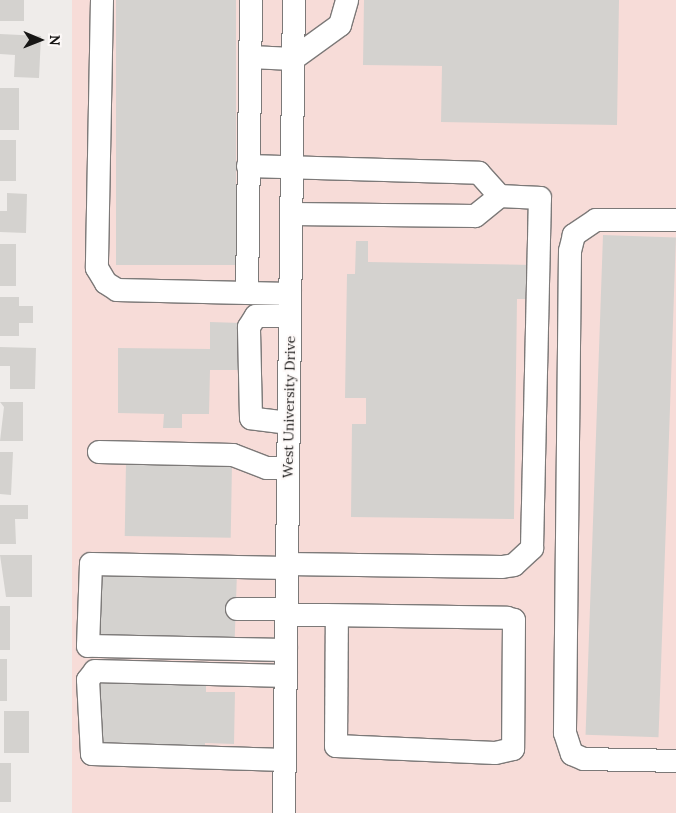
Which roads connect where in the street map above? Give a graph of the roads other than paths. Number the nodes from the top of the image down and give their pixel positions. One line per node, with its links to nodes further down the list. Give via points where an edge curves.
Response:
1 (102, 0): 12 (street, via 97,268 106,283 117,290)
2 (251, 0): 5 (street)
3 (294, 0): 6 (street, West University Drive)
4 (347, 0): 6 (street, via 340,25)
5 (250, 57): 6 (street); 7 (street)
6 (293, 59): 8 (street, West University Drive)
7 (248, 166): 8 (street); 12 (street)
8 (292, 168): 9 (street, via 479,173); 10 (street, West University Drive)
9 (500, 196): 10 (street, via 475,216); 17 (street, via 540,198 534,539 524,558 502,567)
10 (291, 214): 13 (street, West University Drive)
11 (676, 220): 24 (street, via 596,220 574,235 570,251 565,733 572,754 584,760)
12 (246, 293): 13 (street)
13 (290, 305): 14 (street, West University Drive); 14 (street, via 256,316 249,327 251,418)
14 (289, 423): 16 (street, West University Drive)
15 (99, 452): 16 (street, via 233,455 267,468)
16 (288, 468): 17 (street, West University Drive)
17 (287, 566): 19 (street, West University Drive); 21 (street, via 91,564 88,646)
18 (236, 609): 19 (street)
19 (286, 612): 20 (street); 21 (street, West University Drive)
20 (337, 616): 20 (street, via 514,620 512,749 495,753 336,746)
21 (286, 650): 22 (street, West University Drive)
22 (286, 676): 23 (street, West University Drive); 23 (street, via 95,671 88,680 92,754)
23 (285, 760): 25 (street, West University Drive)
24 (676, 761)
25 (284, 813)

